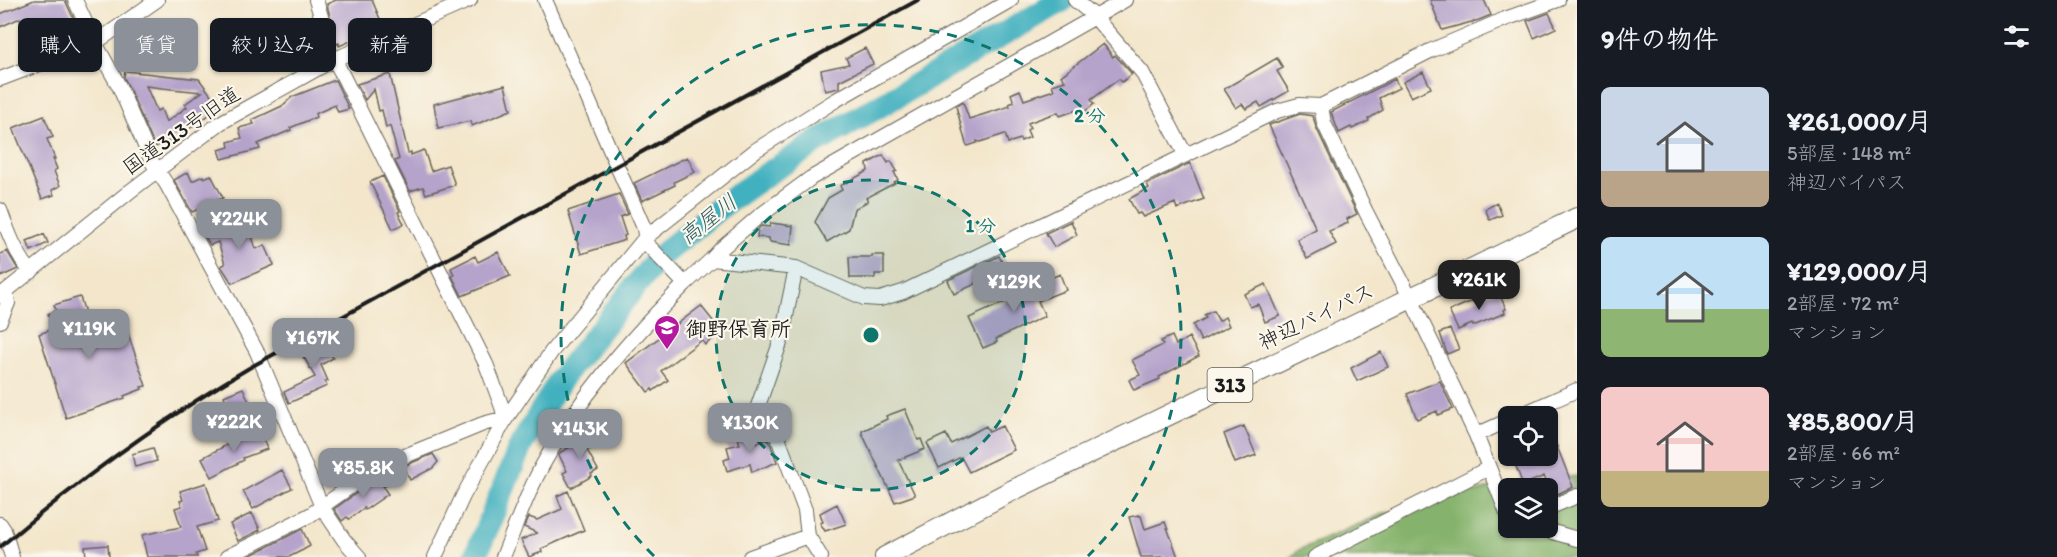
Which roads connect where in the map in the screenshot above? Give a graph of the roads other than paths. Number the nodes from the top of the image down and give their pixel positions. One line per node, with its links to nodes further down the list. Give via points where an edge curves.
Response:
1 (75, 0): 11 (street)
2 (157, 0): 13 (street)
3 (316, 0): 12 (street)
4 (470, 0): 15 (street, 国道313号旧道)
5 (545, 0): 26 (street)
6 (1011, 0): 26 (street, via 756,150)
7 (1075, 0): 10 (street)
8 (1125, 0): 10 (street)
9 (1558, 0): 20 (street, via 1430,51)
10 (1094, 16): 21 (street, via 1142,72); 28 (street, via 811,178 758,217)
11 (83, 18)
12 (321, 18)
13 (102, 38)
14 (102, 57): 22 (street)
15 (336, 59)
16 (336, 64): 37 (street, via 486,364)
17 (18, 72): 19 (street)
18 (311, 72): 22 (street, 国道313号旧道, via 220,123)
19 (0, 79)
20 (1321, 106): 21 (street, via 1299,105 1277,111); 33 (street, via 1324,123)
21 (1185, 154): 29 (street, via 903,292 879,299 864,298)
22 (157, 171): 30 (street, 国道313号旧道); 44 (street, via 257,352)
23 (0, 210): 25 (street)
24 (1577, 218): 33 (highway, 神辺バイパス / 313)
25 (13, 242): 27 (street); 30 (street)
26 (647, 242): 31 (street); 37 (street, via 552,351)
27 (0, 249)
28 (712, 259): 29 (street); 31 (street)
29 (796, 268): 47 (street, via 781,340 757,409 759,417 778,438 805,510)
30 (31, 272): 32 (street, 国道313号旧道)
31 (684, 282): 53 (street, via 591,390 542,468)
32 (3, 294): 34 (street, via 8,303)
33 (1410, 297): 39 (street); 56 (highway, 神辺バイパス / 313, via 1011,491)
34 (0, 321)
35 (1577, 390): 36 (street)
36 (1541, 406)
37 (505, 420): 44 (street, via 483,424 394,459); 52 (street)
38 (1498, 425): 39 (street)
39 (1476, 435): 40 (street)
40 (1489, 468): 41 (street); 57 (street)
41 (1498, 490)
42 (1577, 496): 43 (street)
43 (1558, 504)
44 (322, 507): 50 (street); 51 (street)
45 (0, 524): 49 (street)
46 (1558, 533): 48 (street)
47 (808, 536): 54 (street); 55 (street)
48 (1577, 538)
49 (10, 556)
50 (226, 557)
51 (359, 557)
52 (435, 557)
53 (503, 557)
54 (750, 557)
55 (821, 557)
56 (885, 557)
57 (1315, 557)

